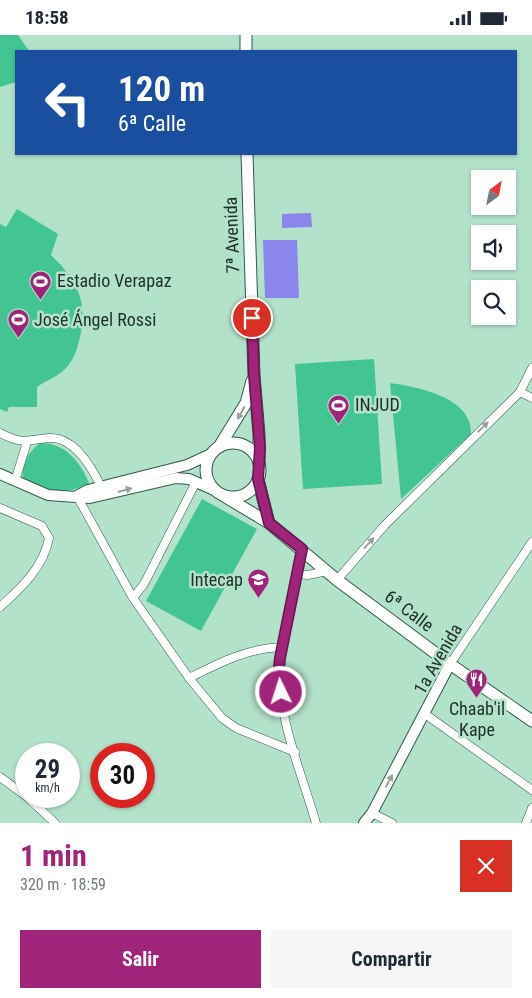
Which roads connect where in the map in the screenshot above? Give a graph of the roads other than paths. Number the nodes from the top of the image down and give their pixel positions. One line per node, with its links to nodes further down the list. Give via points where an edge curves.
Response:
1 (246, 35): 2 (main road)
2 (246, 50)
3 (248, 155): 5 (main road, 7ª Avenida)
4 (532, 368): 6 (street)
5 (254, 375): 10 (main road, 7ª Avenida, one-way to 10, via 246,403); 11 (main road, 7ª Avenida)
6 (520, 392): 7 (street); 25 (street, one-way to 6, via 385,525)
7 (532, 399)
8 (0, 433): 9 (street, via 15,441)
9 (27, 442): 14 (street); 16 (street, via 50,438 67,442 90,467)
10 (215, 451): 11 (main road, via 226,444 243,446 250,450); 16 (street, via 187,465); 17 (main road, via 207,461 206,477)
11 (259, 464): 13 (main road)
12 (0, 474): 14 (street)
13 (258, 479): 17 (main road, via 245,495 238,497); 20 (main road)
14 (15, 481): 18 (street, via 48,495)
15 (196, 481): 16 (street, one-way to 15, via 168,478); 17 (street); 26 (street, via 144,584)
16 (103, 491): 18 (street, via 90,498)
17 (219, 493): 20 (main road, 6ª Calle)
18 (78, 496): 26 (street)
19 (0, 508): 27 (street, via 42,526 49,538 40,564)
20 (269, 523): 22 (main road, 6ª Calle)
21 (532, 542): 29 (street, 1a Avenida)
22 (302, 549): 23 (main road, 6ª Calle); 24 (street)
23 (327, 571): 24 (street); 25 (main road, 6ª Calle)
24 (297, 574): 28 (street)
25 (337, 579): 29 (main road, 6ª Calle)
26 (132, 598): 30 (street)
27 (0, 607)
28 (282, 647): 30 (street, via 268,647 228,658); 33 (street, via 278,677)
29 (450, 664): 31 (street, 1a Avenida); 32 (main road, 6ª Calle)
30 (189, 678): 33 (street, via 222,718 236,728)
31 (425, 714): 36 (street); 39 (street, 1a Avenida, one-way to 31)
32 (532, 721)
33 (295, 752): 41 (street)
34 (0, 777): 35 (street)
35 (15, 788)
36 (532, 789)
37 (38, 808): 40 (street)
38 (532, 809): 44 (street)
39 (372, 813): 42 (street, 1a Avenida); 43 (street)
40 (54, 823)
41 (316, 823)
42 (364, 823)
43 (392, 823)
44 (526, 823)

